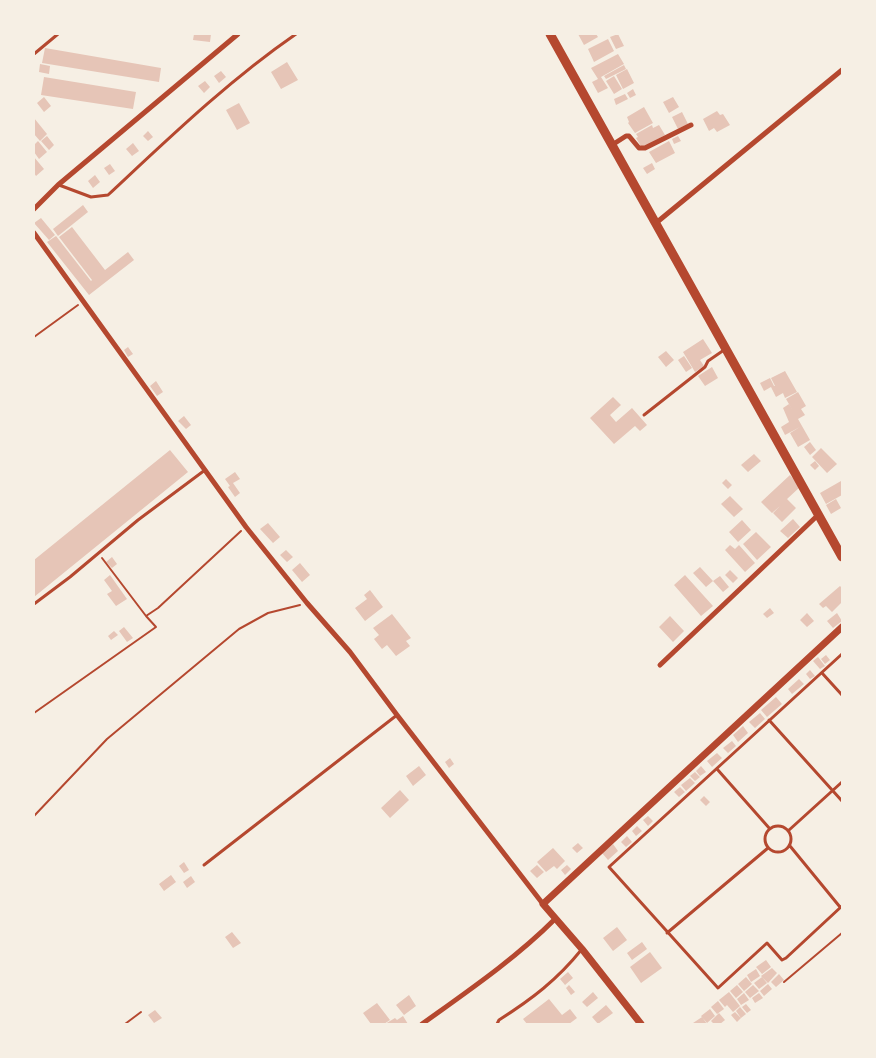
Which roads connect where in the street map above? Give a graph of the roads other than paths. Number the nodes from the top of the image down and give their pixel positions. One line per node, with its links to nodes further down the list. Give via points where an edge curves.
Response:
1 (58, 34): 5 (lane)
2 (238, 34): 9 (street)
3 (296, 34): 9 (lane, via 190,119 108,194 91,197)
4 (550, 34): 8 (main road)
5 (34, 54)
6 (842, 70): 11 (street)
7 (691, 125): 8 (street, via 642,149 629,136)
8 (612, 145): 11 (main road)
9 (58, 185): 10 (street)
10 (34, 209)
11 (656, 223): 13 (main road)
12 (34, 233): 15 (street)
13 (726, 349): 14 (lane); 16 (main road)
14 (644, 416)
15 (205, 470): 18 (lane); 24 (street)
16 (818, 514): 17 (main road); 21 (street)
17 (842, 557)
18 (34, 604)
19 (842, 627): 35 (street)
20 (842, 654): 22 (lane)
21 (660, 665)
22 (822, 673): 23 (lane); 25 (lane)
23 (842, 695)
24 (396, 715): 34 (lane); 35 (street)
25 (769, 720): 26 (lane); 28 (lane)
26 (716, 768): 30 (lane); 38 (lane, via 609,867)
27 (842, 782): 28 (lane)
28 (833, 790): 29 (lane); 31 (lane)
29 (842, 801)
30 (770, 829): 31 (lane, via 778,826); 33 (lane, via 764,838)
31 (788, 830): 32 (lane)
32 (790, 846): 33 (lane, via 776,853); 36 (lane)
33 (768, 848): 38 (lane)
34 (204, 865)
35 (542, 904): 37 (street)
36 (841, 906): 38 (lane, via 786,958 782,960 767,943 718,988)
37 (556, 919): 39 (street); 40 (street, via 499,968)
38 (667, 933)
39 (582, 949): 41 (lane, via 556,979); 42 (street)
40 (422, 1024)
41 (497, 1024)
42 (641, 1024)

